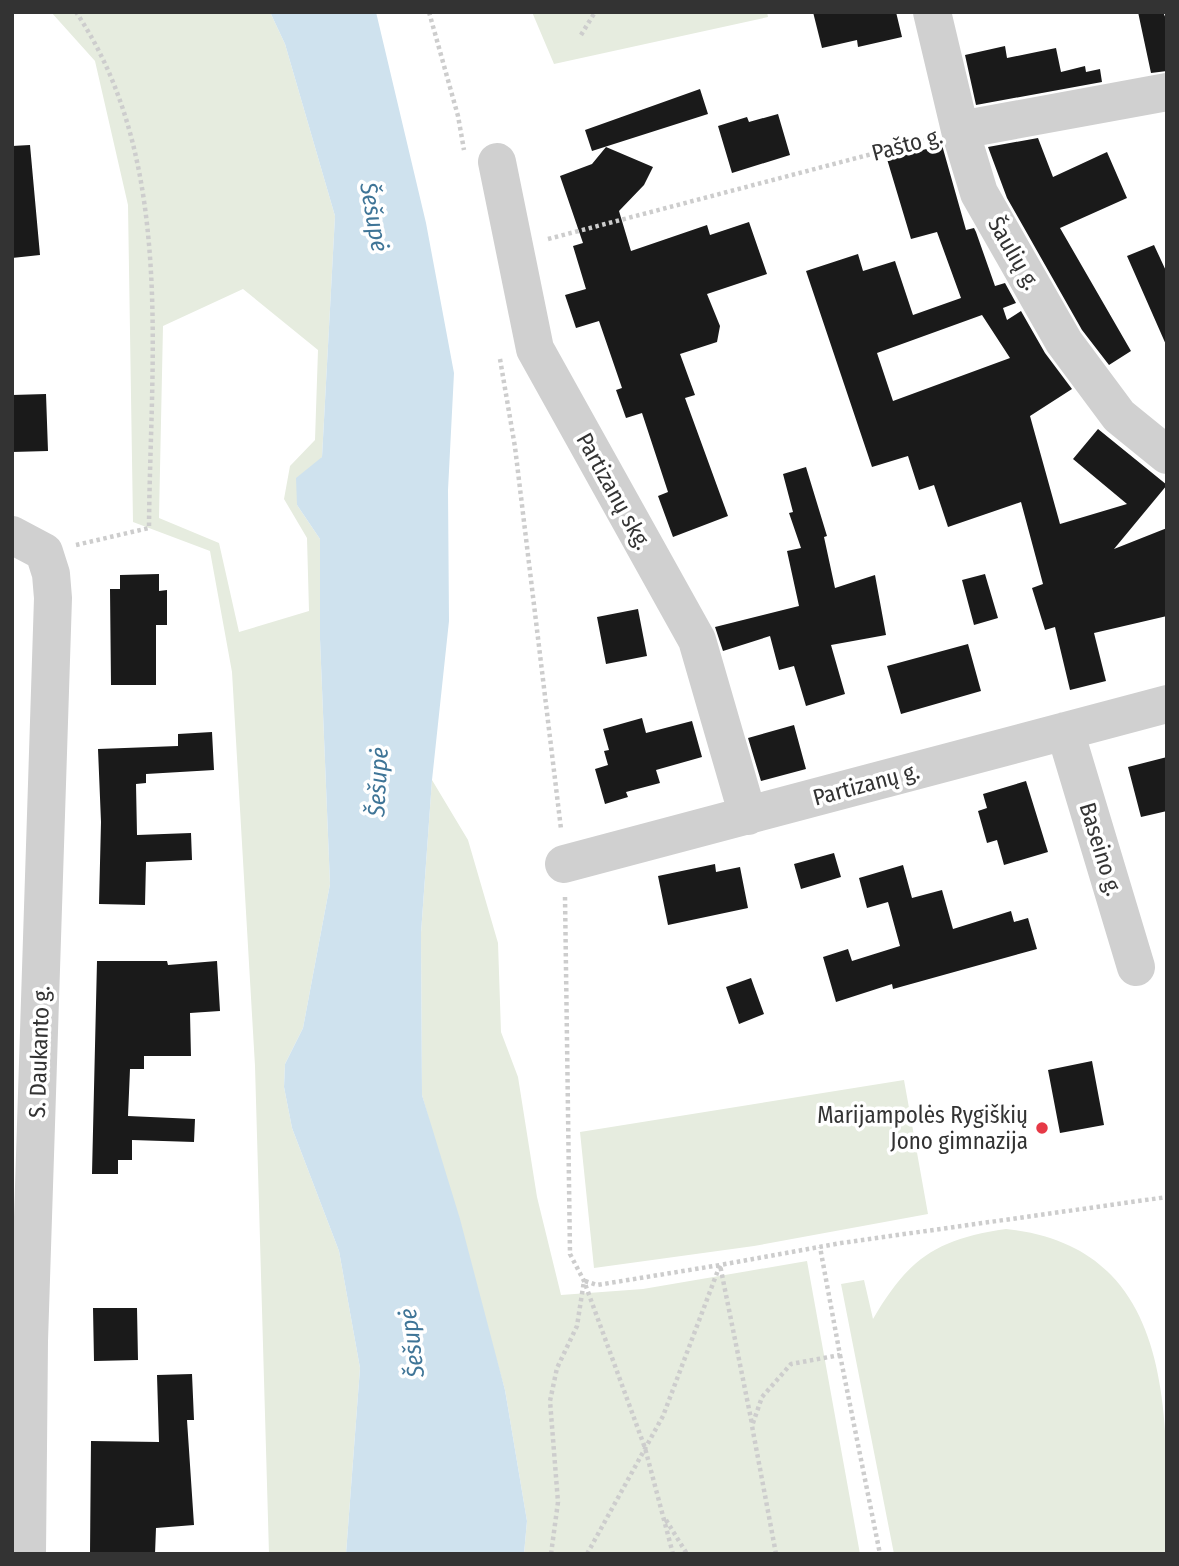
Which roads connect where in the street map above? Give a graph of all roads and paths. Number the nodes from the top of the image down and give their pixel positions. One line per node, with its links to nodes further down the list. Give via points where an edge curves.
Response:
1 (76, 12): 12 (path, via 89,31 127,120 141,178 153,289 149,528)
2 (429, 12): 8 (path, via 458,116)
3 (594, 12): 5 (path)
4 (932, 12): 7 (street, Šaulių g.)
5 (581, 36)
6 (1167, 92): 7 (street, Pašto g.)
7 (960, 131): 9 (path, Pašto g.); 11 (street, Šaulių g., via 979,193 1064,342 1119,416)
8 (481, 160): 15 (street, Partizanų skg., via 536,349 697,640)
9 (558, 236)
10 (498, 350): 16 (path, via 515,447)
11 (1167, 455)
12 (28, 544): 26 (street, S. Daukanto g., via 51,574 53,598 29,1328)
13 (1167, 704): 14 (street, Partizanų g.)
14 (1065, 731): 15 (street, Partizanų g.); 17 (street, Baseino g.)
15 (748, 816): 16 (street, Partizanų g.)
16 (564, 864): 21 (path, via 570,1254)
17 (1136, 968)
18 (1167, 1197): 19 (path)
19 (820, 1247): 20 (path); 22 (path)
20 (720, 1265): 21 (path, via 597,1285); 23 (path); 24 (path, via 663,1416)
21 (584, 1281): 24 (path); 27 (path, via 577,1326 557,1368 550,1401 558,1502)
22 (840, 1355): 23 (path, via 791,1364 762,1397); 32 (path)
23 (752, 1426): 31 (path)
24 (645, 1448): 25 (path); 28 (path)
25 (662, 1513): 29 (path); 30 (path)
26 (27, 1554)
27 (551, 1554)
28 (587, 1554)
29 (673, 1554)
30 (687, 1554)
31 (776, 1554)
32 (880, 1554)

